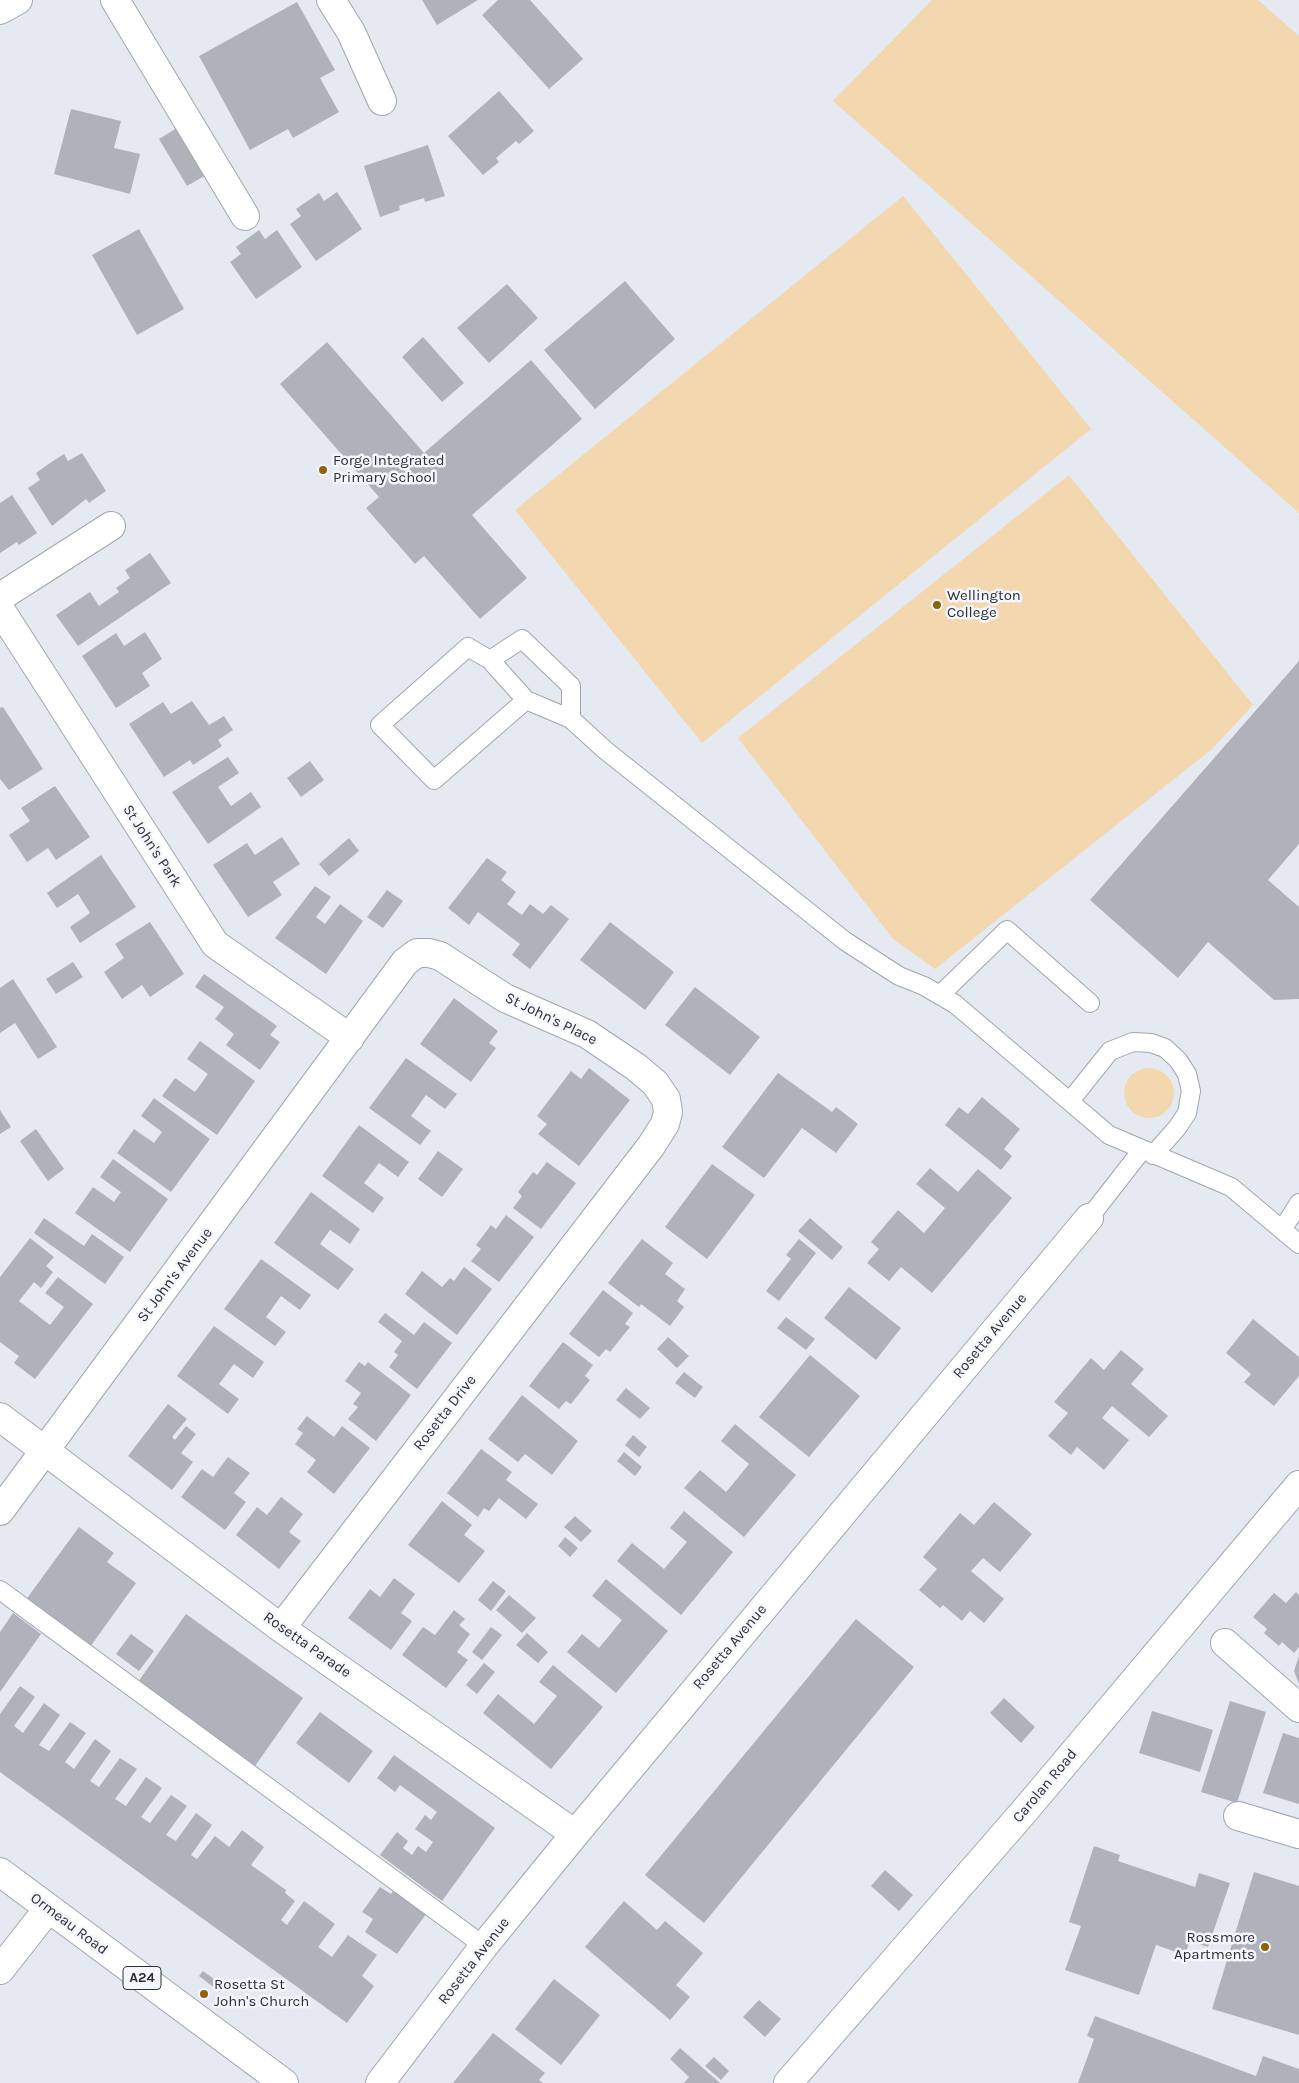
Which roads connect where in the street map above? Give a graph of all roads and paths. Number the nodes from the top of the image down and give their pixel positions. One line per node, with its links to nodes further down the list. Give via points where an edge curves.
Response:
1 (18, 0): 4 (street)
2 (115, 0): 6 (street)
3 (331, 0): 5 (street, via 351,32)
4 (0, 10)
5 (382, 101)
6 (245, 216)
7 (112, 526): 8 (street)
8 (0, 597)
9 (0, 609): 15 (street, St John's Park, via 215,944)
10 (490, 660): 11 (lane); 11 (lane, via 468,647 380,725 434,780); 12 (lane, via 522,639 571,686)
11 (526, 700): 12 (lane)
12 (571, 719): 13 (lane, via 605,750 845,941 899,976)
13 (940, 995): 14 (lane, via 1006,930); 16 (lane, via 956,1004)
14 (1090, 1003)
15 (350, 1038): 18 (street, St John's Place, via 405,962 417,953 429,953 452,963 505,998 587,1034 655,1083 666,1099 668,1112 660,1132); 24 (street, St John's Avenue)
16 (1070, 1101): 17 (lane, via 1109,1134); 17 (lane, via 1110,1051 1133,1042 1164,1048 1178,1060 1187,1074 1191,1091 1187,1113 1177,1128)
17 (1147, 1153): 20 (lane); 21 (lane, via 1231,1187)
18 (610, 1199): 28 (street, Rosetta Drive)
19 (1299, 1203): 21 (lane)
20 (1089, 1218): 32 (street, Rosetta Avenue)
21 (1282, 1230): 22 (lane)
22 (1299, 1244)
23 (0, 1417): 24 (street)
24 (44, 1451): 26 (street, St John's Avenue); 28 (street, Rosetta Parade)
25 (1299, 1485): 40 (street, Carolan Road, via 1027,1808)
26 (0, 1511)
27 (0, 1590): 36 (lane)
28 (281, 1628): 32 (street, Rosetta Parade)
29 (1225, 1643): 30 (street)
30 (1299, 1708)
31 (1238, 1816): 33 (street)
32 (575, 1834): 36 (street, Rosetta Avenue)
33 (1299, 1834)
34 (0, 1872): 35 (street, Ormeau Road / A24)
35 (48, 1908): 37 (street); 38 (street, Ormeau Road / A24)
36 (484, 1946): 39 (street, Rosetta Avenue)
37 (0, 1970)
38 (284, 2083)
39 (380, 2083)
40 (788, 2083)

